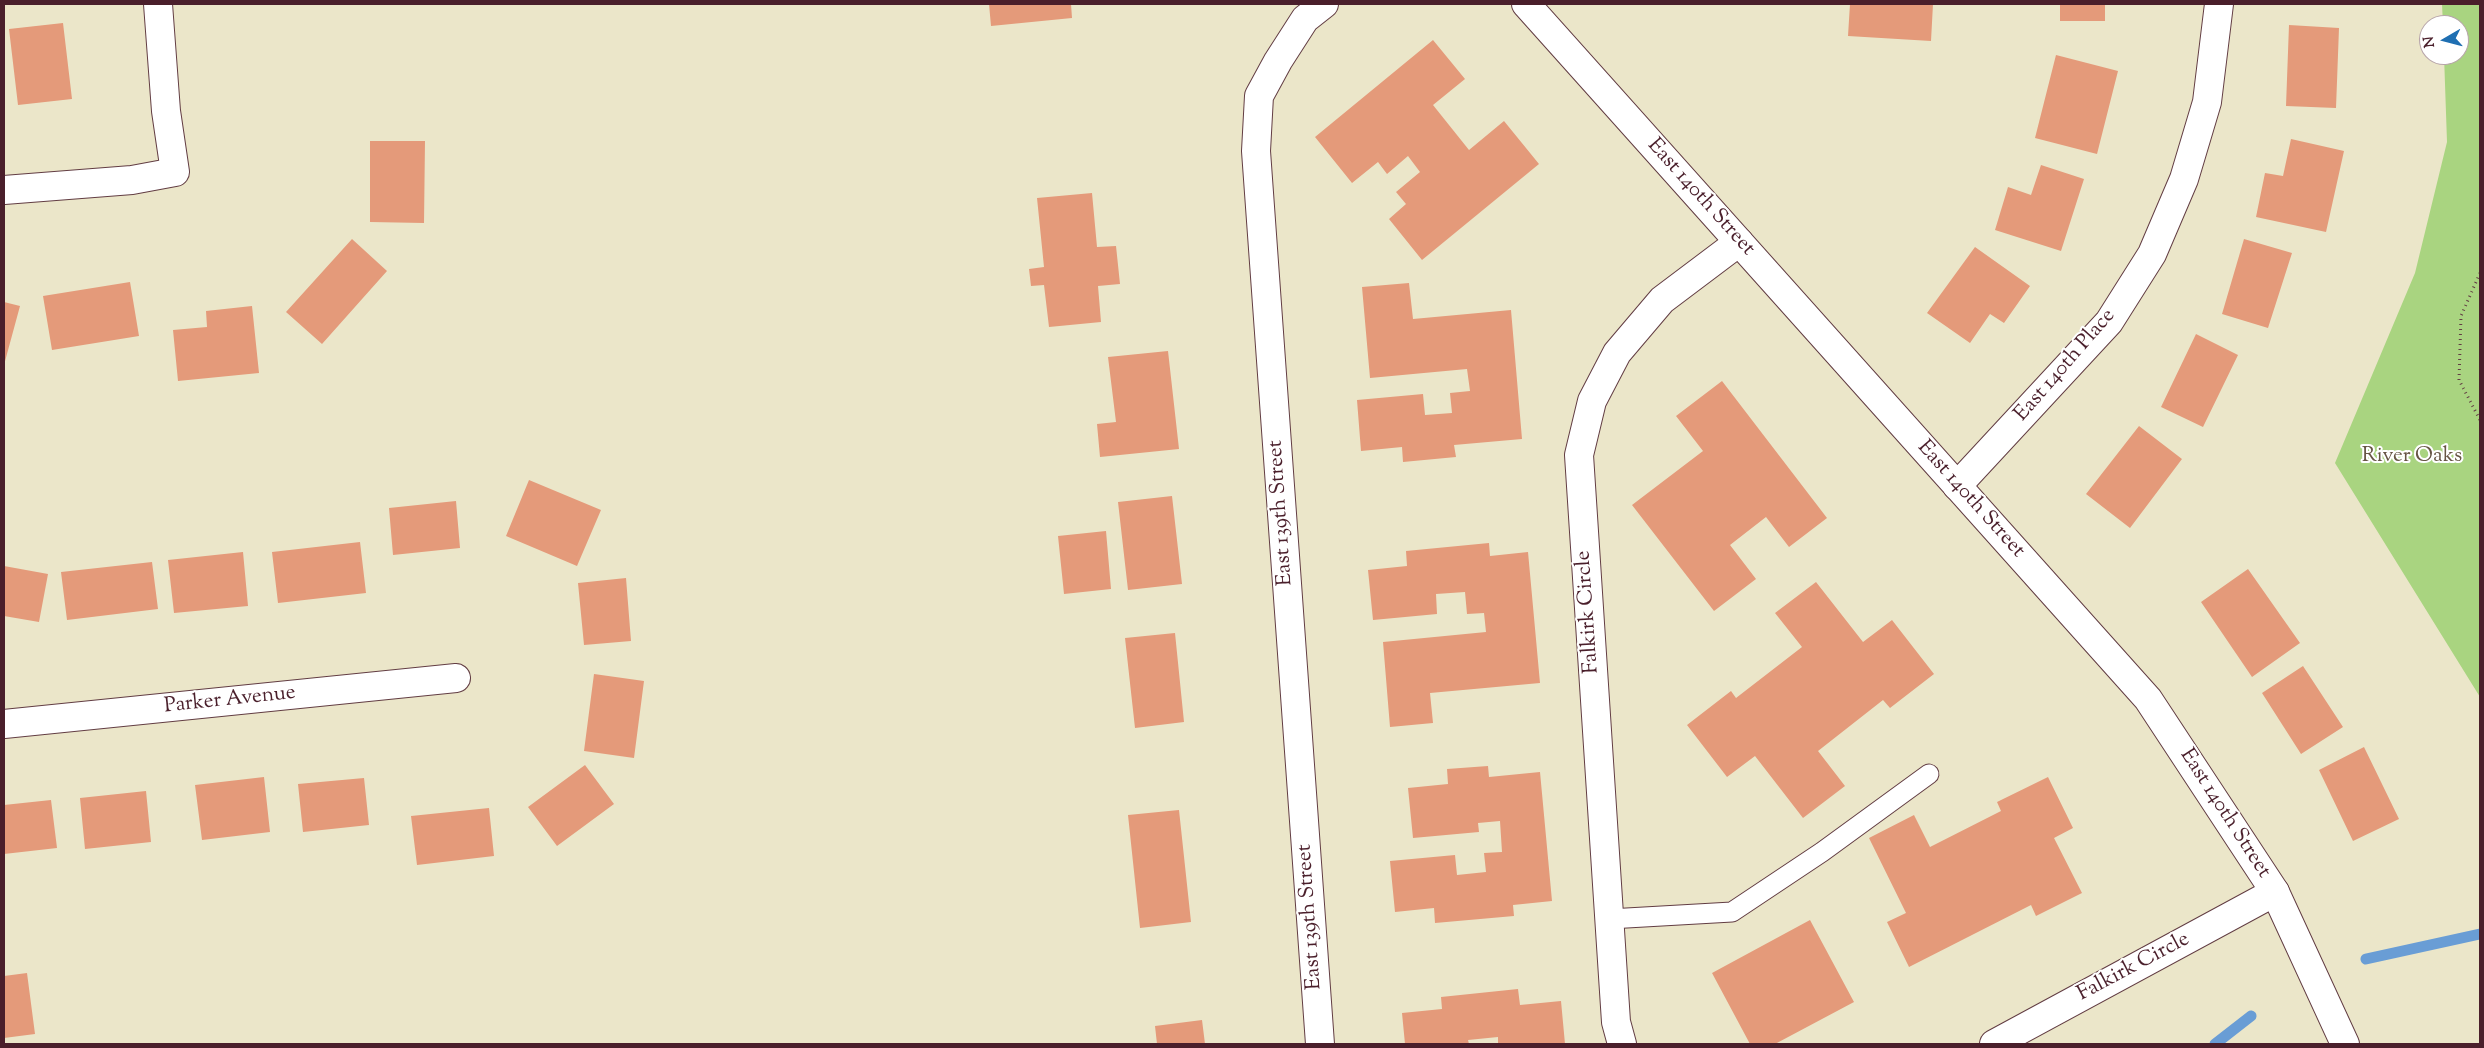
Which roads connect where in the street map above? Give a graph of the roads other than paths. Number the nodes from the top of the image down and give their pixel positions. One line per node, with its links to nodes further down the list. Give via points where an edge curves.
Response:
1 (158, 4): 5 (street, via 166,111 175,172 132,180)
2 (1324, 4): 13 (street, East 139th Street, via 1305,19 1259,96 1256,151)
3 (1526, 4): 6 (street, East 140th Street)
4 (2219, 4): 7 (street, East 140th Place, via 2207,102 2184,180 2152,254 2109,322)
5 (4, 190)
6 (1739, 242): 7 (street, East 140th Street); 12 (street, Falkirk Circle, via 1662,300 1617,353 1592,401 1579,455)
7 (1957, 486): 11 (street, East 140th Street, via 2148,699)
8 (456, 678): 9 (street, Parker Avenue)
9 (4, 724)
10 (1929, 774): 12 (lane, via 1732,912)
11 (2275, 892): 15 (street, Falkirk Circle); 16 (street, East 140th Street)
12 (1609, 919): 14 (street, Falkirk Circle, via 1616,1022)
13 (1320, 1044)
14 (1622, 1044)
15 (1994, 1044)
16 (2345, 1044)

